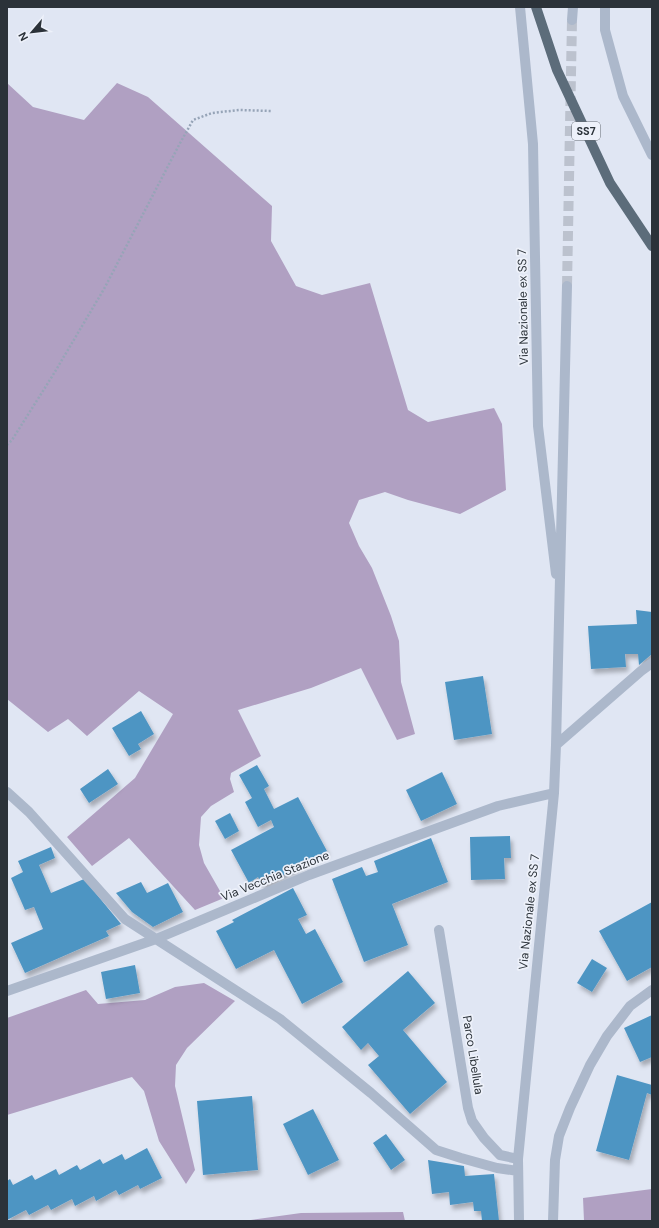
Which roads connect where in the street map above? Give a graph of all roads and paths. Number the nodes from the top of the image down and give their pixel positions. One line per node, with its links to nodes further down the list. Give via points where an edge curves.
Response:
1 (520, 7): 11 (street, Via Nazionale ex SS 7, via 533,144 538,426)
2 (536, 7): 8 (main road, SS7, via 557,70 610,183)
3 (573, 7): 5 (street)
4 (605, 7): 7 (street, via 605,30 623,96)
5 (572, 20)
6 (271, 111): 10 (path, via 239,110 212,113 193,120 104,289 49,382)
7 (652, 155)
8 (652, 246)
9 (566, 286): 11 (street, Via Nazionale ex SS 7)
10 (7, 445)
11 (560, 606): 13 (street, Via Nazionale ex SS 7)
12 (652, 663): 13 (street)
13 (556, 745): 15 (street, Via Nazionale ex SS 7)
14 (7, 792): 17 (street, via 29,812 125,919)
15 (554, 793): 17 (street, Via Vecchia Stazione, via 498,806 309,876); 20 (street, Via Nazionale ex SS 7)
16 (439, 930): 20 (street, Parco Libellula, via 472,1121 500,1155)
17 (156, 939): 19 (street, Via Vecchia Stazione); 21 (street, via 280,1019 436,1150 497,1168)
18 (652, 990): 23 (street, via 630,1006 607,1036 570,1108 559,1136 555,1160)
19 (7, 992)
20 (518, 1159): 21 (street, Via Nazionale ex SS 7)
21 (518, 1171): 22 (street, Via Nazionale ex SS 7)
22 (519, 1221)
23 (553, 1221)

